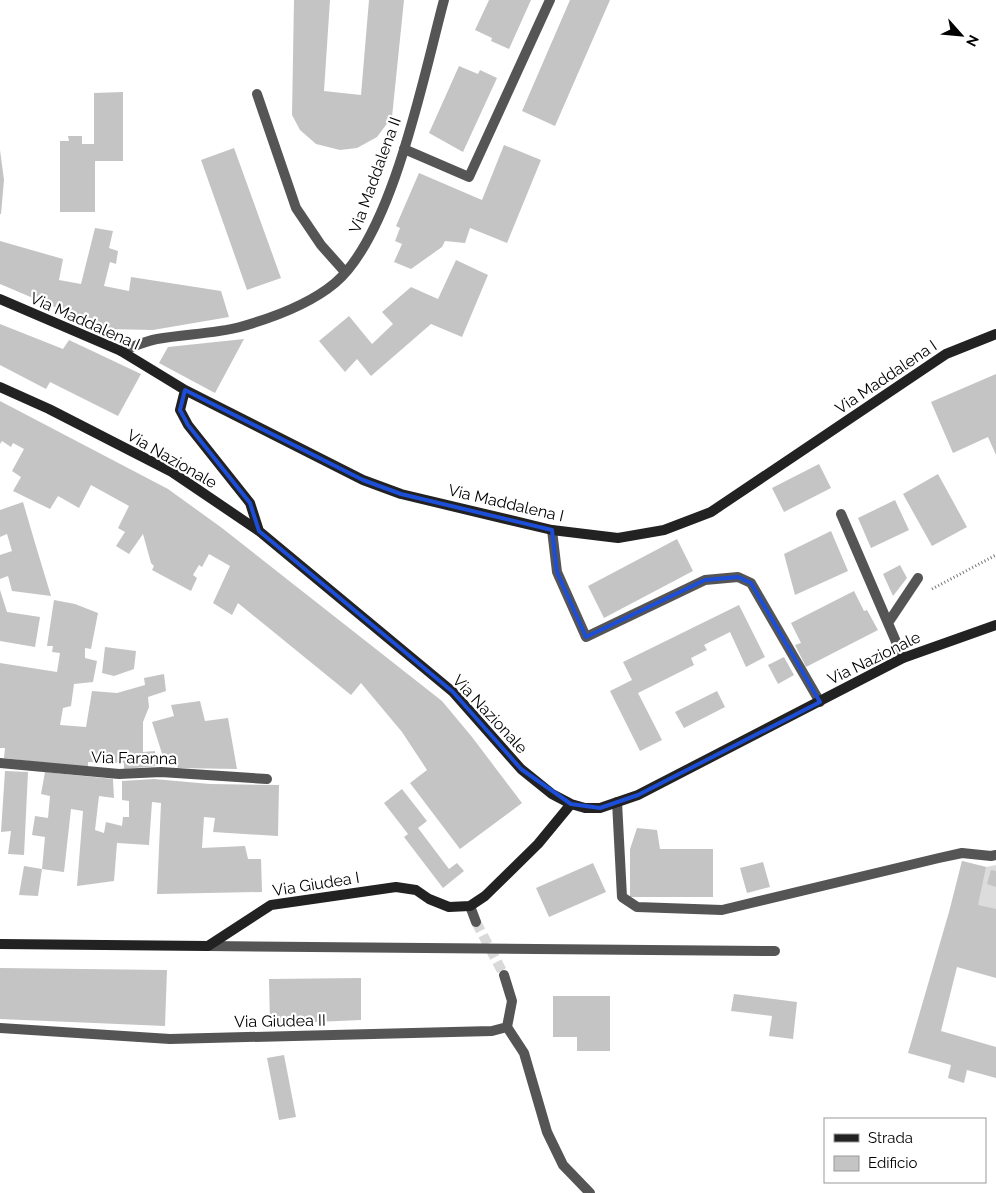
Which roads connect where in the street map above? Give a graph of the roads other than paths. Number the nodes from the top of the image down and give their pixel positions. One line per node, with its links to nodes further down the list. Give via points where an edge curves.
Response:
1 (444, 0): 4 (street, Via Maddalena II)
2 (550, 0): 4 (street, via 469,177)
3 (256, 94): 5 (street, via 296,208 321,245)
4 (404, 148): 5 (street, Via Maddalena II, via 373,232 357,260)
5 (345, 272): 8 (street, Via Maddalena II, via 312,298 239,327 156,339)
6 (0, 299): 8 (street, Via Maddalena I)
7 (996, 334): 12 (street, Via Maddalena I, via 946,354 711,512 664,530 618,538)
8 (122, 351): 10 (street, Via Maddalena I)
9 (0, 387): 13 (street, Via Nazionale, via 172,472)
10 (185, 390): 12 (street, Via Maddalena I, via 363,480 401,494); 13 (street, via 180,410 188,425 250,503)
11 (841, 514): 15 (street)
12 (552, 530): 18 (street, via 557,572 586,638 705,580 738,576 750,583)
13 (259, 531): 22 (street, Via Nazionale, via 453,692 521,770)
14 (918, 578): 15 (street)
15 (888, 623): 17 (street)
16 (996, 625): 17 (street, Via Nazionale)
17 (902, 658): 18 (street, Via Nazionale)
18 (820, 702): 21 (street, Via Nazionale, via 638,795)
19 (0, 763): 20 (street, Via Faranna, via 109,774 161,772)
20 (267, 779)
21 (617, 802): 22 (street, Via Nazionale, via 600,808); 23 (street, via 622,897 637,906 722,910 946,856)
22 (571, 804): 24 (street, via 538,844 485,896)
23 (996, 854)
24 (470, 906): 25 (street); 27 (street, Via Giudea I, via 449,907 416,890 396,887 271,905)
25 (476, 922)
26 (0, 944): 27 (street)
27 (208, 946): 28 (street)
28 (775, 951)
29 (504, 975): 30 (street, via 512,1001)
30 (507, 1027): 31 (street, Via Giudea II, via 492,1031 170,1039); 32 (street, via 524,1053 547,1132 559,1156)
31 (0, 1028)
32 (590, 1193)

